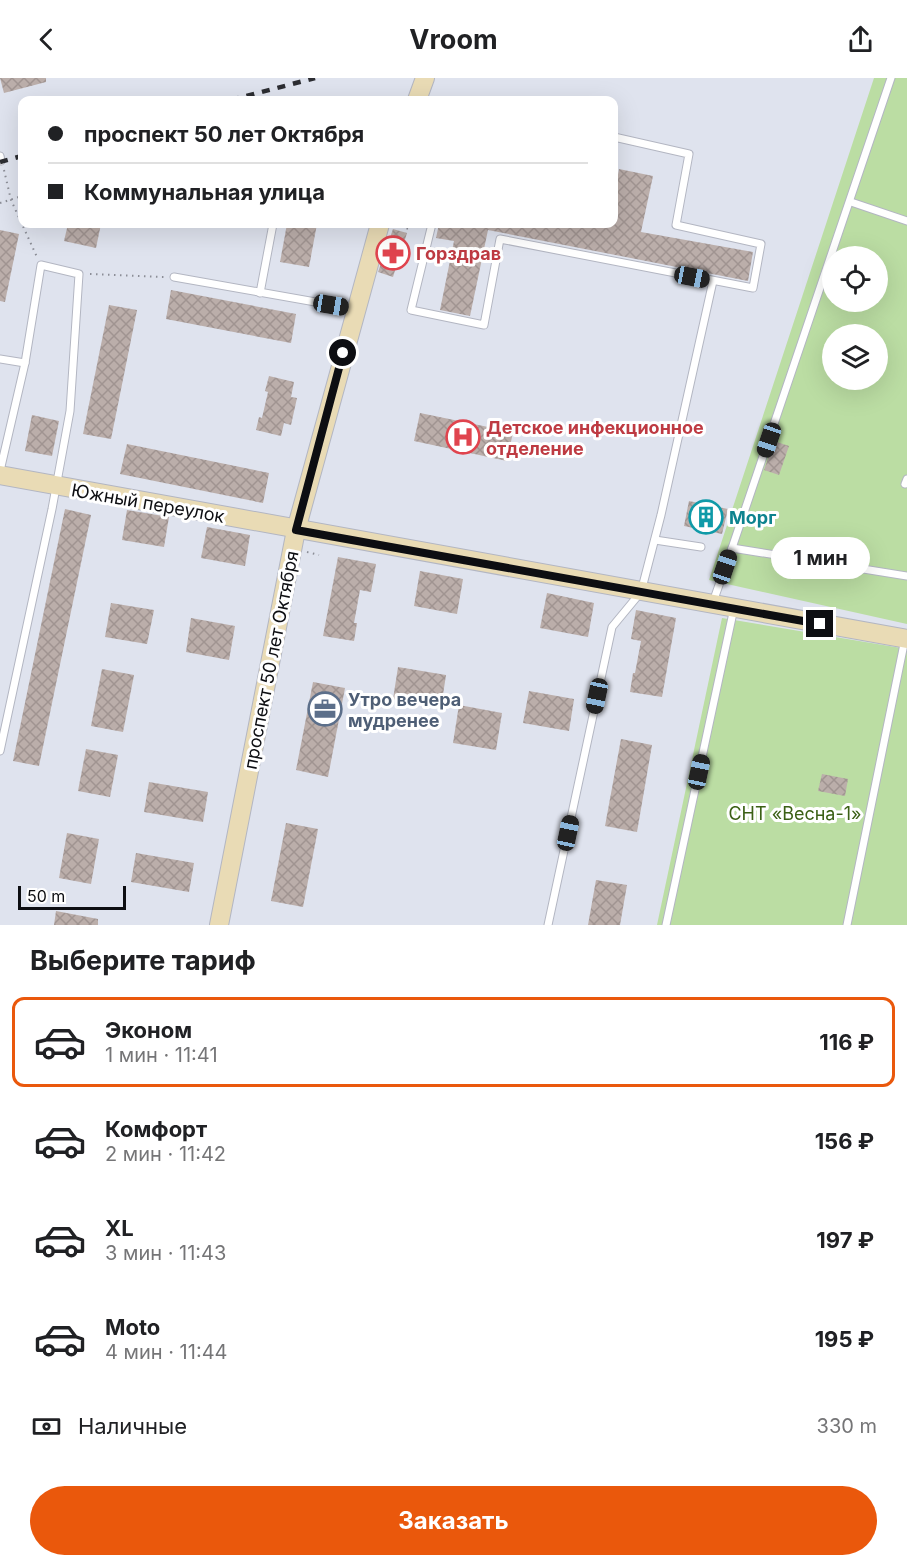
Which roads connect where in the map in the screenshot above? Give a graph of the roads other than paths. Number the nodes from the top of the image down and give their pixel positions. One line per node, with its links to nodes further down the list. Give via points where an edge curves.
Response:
1 (424, 78): 3 (street)
2 (891, 78): 5 (lane)
3 (418, 96)
4 (618, 138): 11 (lane, via 689,154 675,225 761,244 753,288)
5 (851, 202): 6 (lane); 21 (lane)
6 (907, 221)
7 (272, 228): 12 (lane)
8 (379, 228): 13 (street, проспект 50 лет Октября)
9 (431, 228): 11 (lane, via 411,310 484,325 500,239)
10 (174, 277): 12 (lane)
11 (713, 281): 19 (lane)
12 (260, 293): 13 (lane)
13 (355, 309): 18 (street, проспект 50 лет Октября)
14 (0, 359): 15 (lane)
15 (25, 363): 16 (lane); 17 (lane, via 41,265 79,274 70,411)
16 (0, 473): 17 (street, Южный переулок)
17 (56, 486): 18 (street, Южный переулок); 27 (lane)
18 (296, 530): 23 (street, Южный переулок); 28 (street, проспект 50 лет Октября)
19 (655, 540): 20 (lane); 23 (lane)
20 (701, 547)
21 (732, 548): 22 (lane); 24 (lane)
22 (907, 576)
23 (641, 591): 24 (street, Южный переулок); 29 (lane, via 612,627)
24 (712, 604): 25 (street, Южный переулок)
25 (734, 608): 26 (street, Южный переулок); 30 (lane)
26 (905, 647): 31 (lane)
27 (0, 751)
28 (219, 925)
29 (548, 925)
30 (666, 925)
31 (847, 925)

